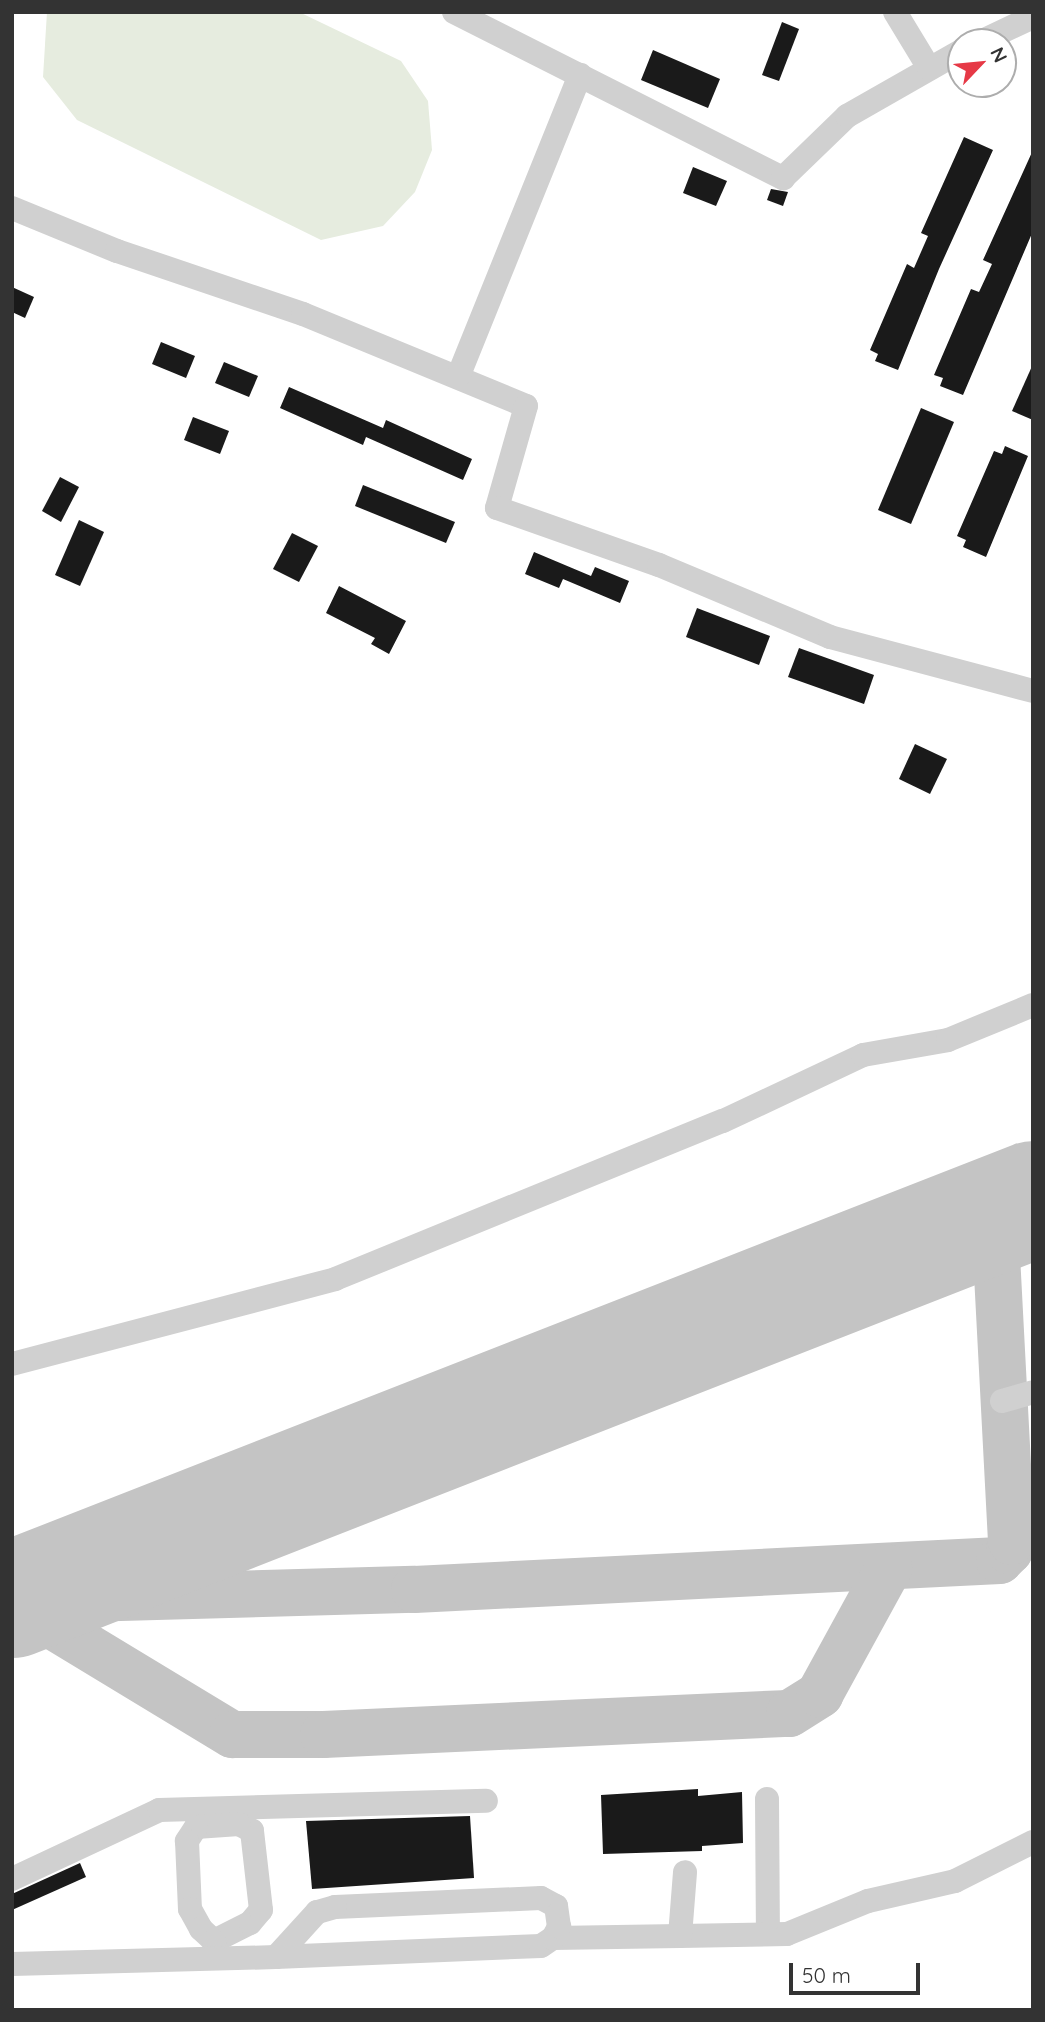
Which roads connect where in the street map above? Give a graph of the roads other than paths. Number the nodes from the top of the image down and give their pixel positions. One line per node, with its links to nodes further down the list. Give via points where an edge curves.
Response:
1 (454, 12): 7 (lane)
2 (895, 12): 6 (lane)
3 (1033, 17): 4 (lane)
4 (1010, 28)
5 (947, 58): 6 (lane)
6 (929, 68): 7 (lane, via 847,116 783,178)
7 (580, 75): 9 (lane)
8 (12, 208): 9 (lane, via 117,251 303,314)
9 (458, 377): 10 (lane, via 526,406 497,508 659,565 830,637)
10 (1033, 691)
11 (1033, 1005): 12 (lane, via 948,1040 863,1055 723,1122 335,1279)
12 (12, 1364)
13 (1033, 1392): 14 (lane)
14 (1002, 1401)
15 (767, 1799): 20 (lane)
16 (486, 1801): 19 (lane, via 159,1810)
17 (1033, 1842): 20 (lane, via 955,1881 868,1901 787,1934)
18 (685, 1871): 21 (lane)
19 (12, 1879)
20 (768, 1934): 21 (lane)
21 (680, 1936): 22 (lane)
22 (553, 1938): 24 (lane, via 541,1946); 24 (lane, via 559,1927 556,1906 541,1898 335,1907 317,1912)
23 (215, 1950): 23 (lane, via 190,1909 187,1841 196,1827 239,1824 252,1831 261,1910); 24 (lane); 25 (lane)
24 (276, 1956)
25 (12, 1964)

